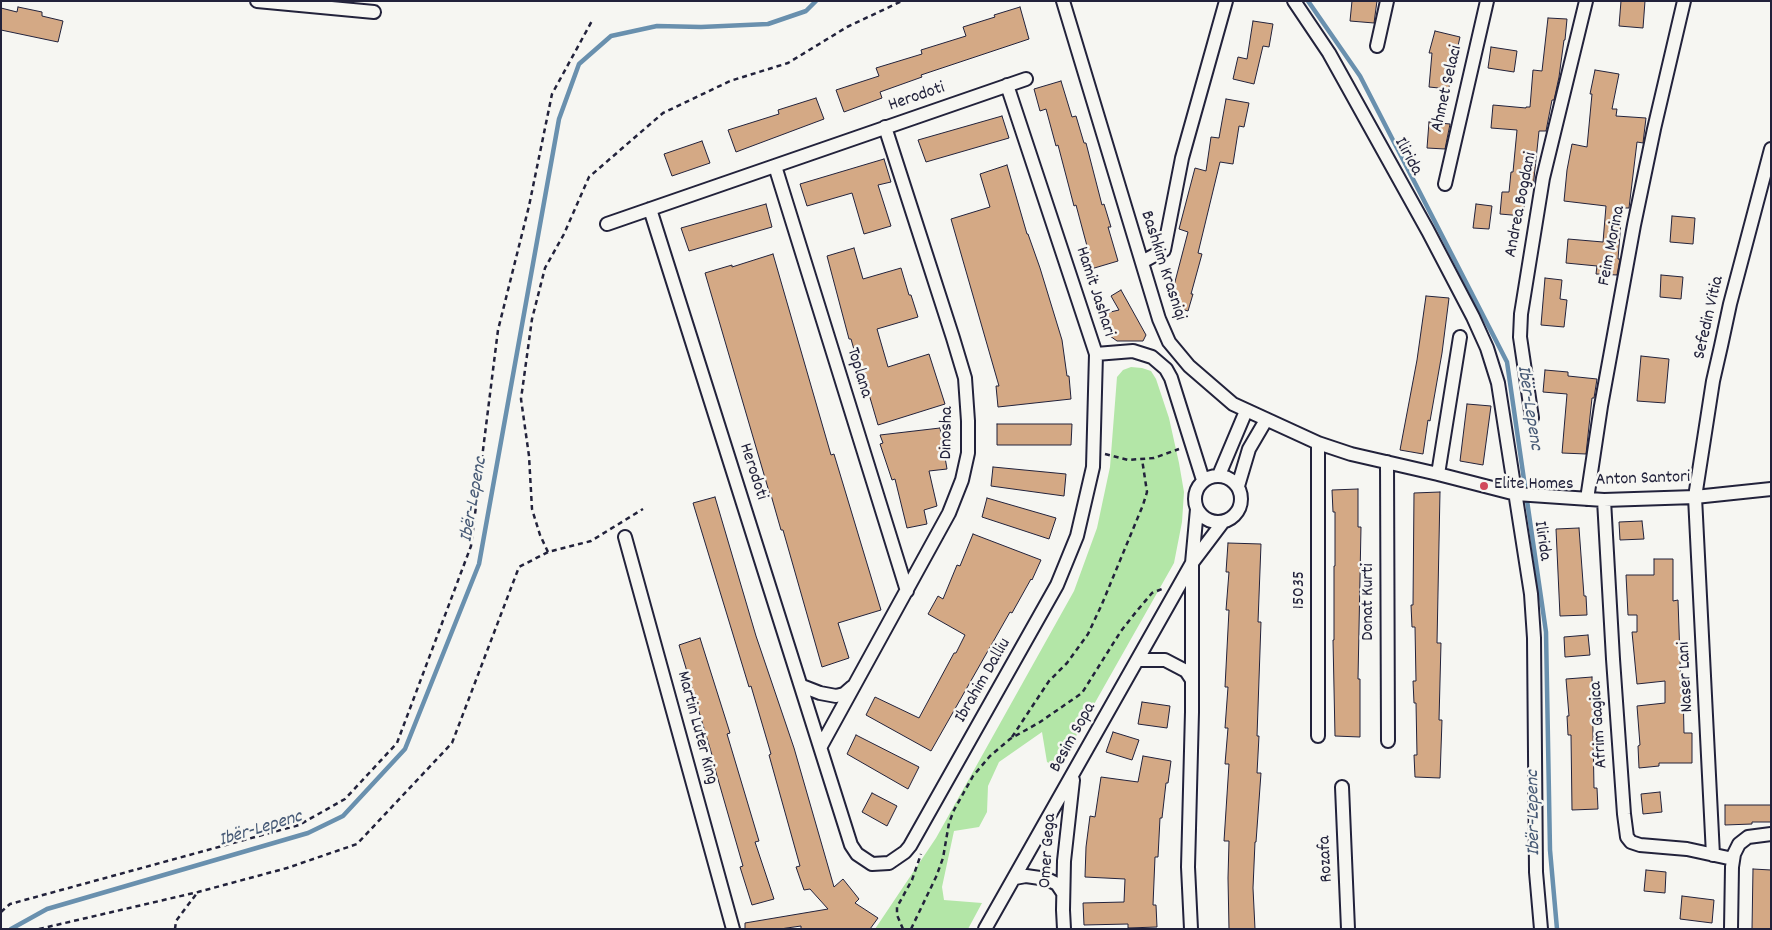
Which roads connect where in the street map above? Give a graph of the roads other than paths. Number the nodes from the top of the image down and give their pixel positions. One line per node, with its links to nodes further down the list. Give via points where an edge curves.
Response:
1 (257, 1): 9 (street)
2 (1063, 1): 20 (street, Bashkim Krasniqi)
3 (1226, 1): 20 (street, via 1182,158 1164,250)
4 (1294, 1): 33 (street, Ilirida, via 1355,98 1428,230 1487,348 1498,383)
5 (1387, 1): 11 (street)
6 (1487, 1): 17 (street, Ahmet Selaci)
7 (1586, 1): 24 (street, Andrea Bogdani, via 1544,178 1521,314 1520,337)
8 (1684, 1): 35 (street, Feim Morina, via 1634,225)
9 (281, 3): 10 (street)
10 (374, 12)
11 (1377, 46)
12 (1026, 78): 13 (street, Herodoti)
13 (1007, 85): 14 (street, Herodoti); 22 (street, Hamit Jashari)
14 (886, 127): 16 (street, Herodoti); 41 (street, Dinosha, via 965,378 968,421 968,453 962,480 949,514)
15 (1771, 149): 34 (street, Sefedin Vitia, via 1720,346)
16 (775, 166): 18 (street, Herodoti); 41 (street, Toplana)
17 (1445, 184)
18 (650, 209): 19 (street, Herodoti); 44 (street, Herodoti)
19 (607, 224)
20 (1142, 262): 23 (street, Bashkim Krasniqi, via 1169,342 1189,366 1232,404)
21 (1460, 337): 28 (street)
22 (1096, 354): 30 (street, Hamit Jashari, via 1133,352 1159,362 1172,378); 48 (street, Ibrahim Dalliu, via 1093,467 1078,536 1057,585 910,846 897,859 872,864 857,854 851,845)
23 (1246, 411): 25 (street, Bashkim Krasniqi); 29 (street)
24 (1532, 418)
25 (1266, 420): 26 (street, Bashkim Krasniqi); 31 (street, Besim Sopa, via 1249,449)
26 (1318, 443): 27 (street, Bashkim Krasniqi); 46 (street, 15035)
27 (1387, 462): 28 (street, Bashkim Krasniqi); 47 (street, Donat Kurti)
28 (1438, 474): 33 (street, Bashkim Krasniqi)
29 (1219, 475): 30 (street); 31 (street)
30 (1204, 480): 37 (street, Besim Sopa, via 1195,494)
31 (1238, 486): 38 (street, Besim Sopa, via 1242,500 1240,508)
32 (1771, 489): 34 (street, Anton Santori)
33 (1516, 494): 35 (street, Anton Santori); 61 (street, Ilirida, via 1534,638 1536,862)
34 (1695, 497): 36 (street, Anton Santori); 52 (street, Naser Lani)
35 (1587, 499): 36 (street, Anton Santori)
36 (1604, 500): 52 (street, Afrim Gagica, via 1627,837 1640,845)
37 (1197, 509): 38 (street, via 1208,520); 40 (street, Besim Sopa)
38 (1223, 522): 40 (street, Besim Sopa)
39 (625, 537): 56 (street, Martin Luter King)
40 (1192, 563): 42 (street, Besim Sopa); 43 (street, Besim Sopa)
41 (907, 591): 45 (street, Dinosha)
42 (1138, 660): 43 (street, via 1165,660 1186,671); 49 (street, Besim Sopa)
43 (1192, 680): 59 (street, Besim Sopa, via 1188,867)
44 (802, 686): 45 (street, via 836,696); 48 (street, Herodoti)
45 (854, 686): 48 (street, Dinosha)
46 (1318, 736)
47 (1388, 741)
48 (821, 746)
49 (1073, 775): 54 (street, Besim Sopa); 55 (street, Omer Gega)
50 (1342, 787): 60 (street, Rozafa)
51 (1771, 834): 53 (street, via 1748,837 1739,844)
52 (1714, 855): 53 (street, Afrim Gagica)
53 (1733, 859): 62 (street)
54 (1014, 878): 55 (street, via 1047,879 1057,884); 57 (street, Besim Sopa)
55 (1063, 893): 58 (street, Omer Gega)
56 (733, 929)
57 (985, 929)
58 (1064, 929)
59 (1191, 929)
60 (1348, 929)
61 (1541, 929)
62 (1731, 929)

